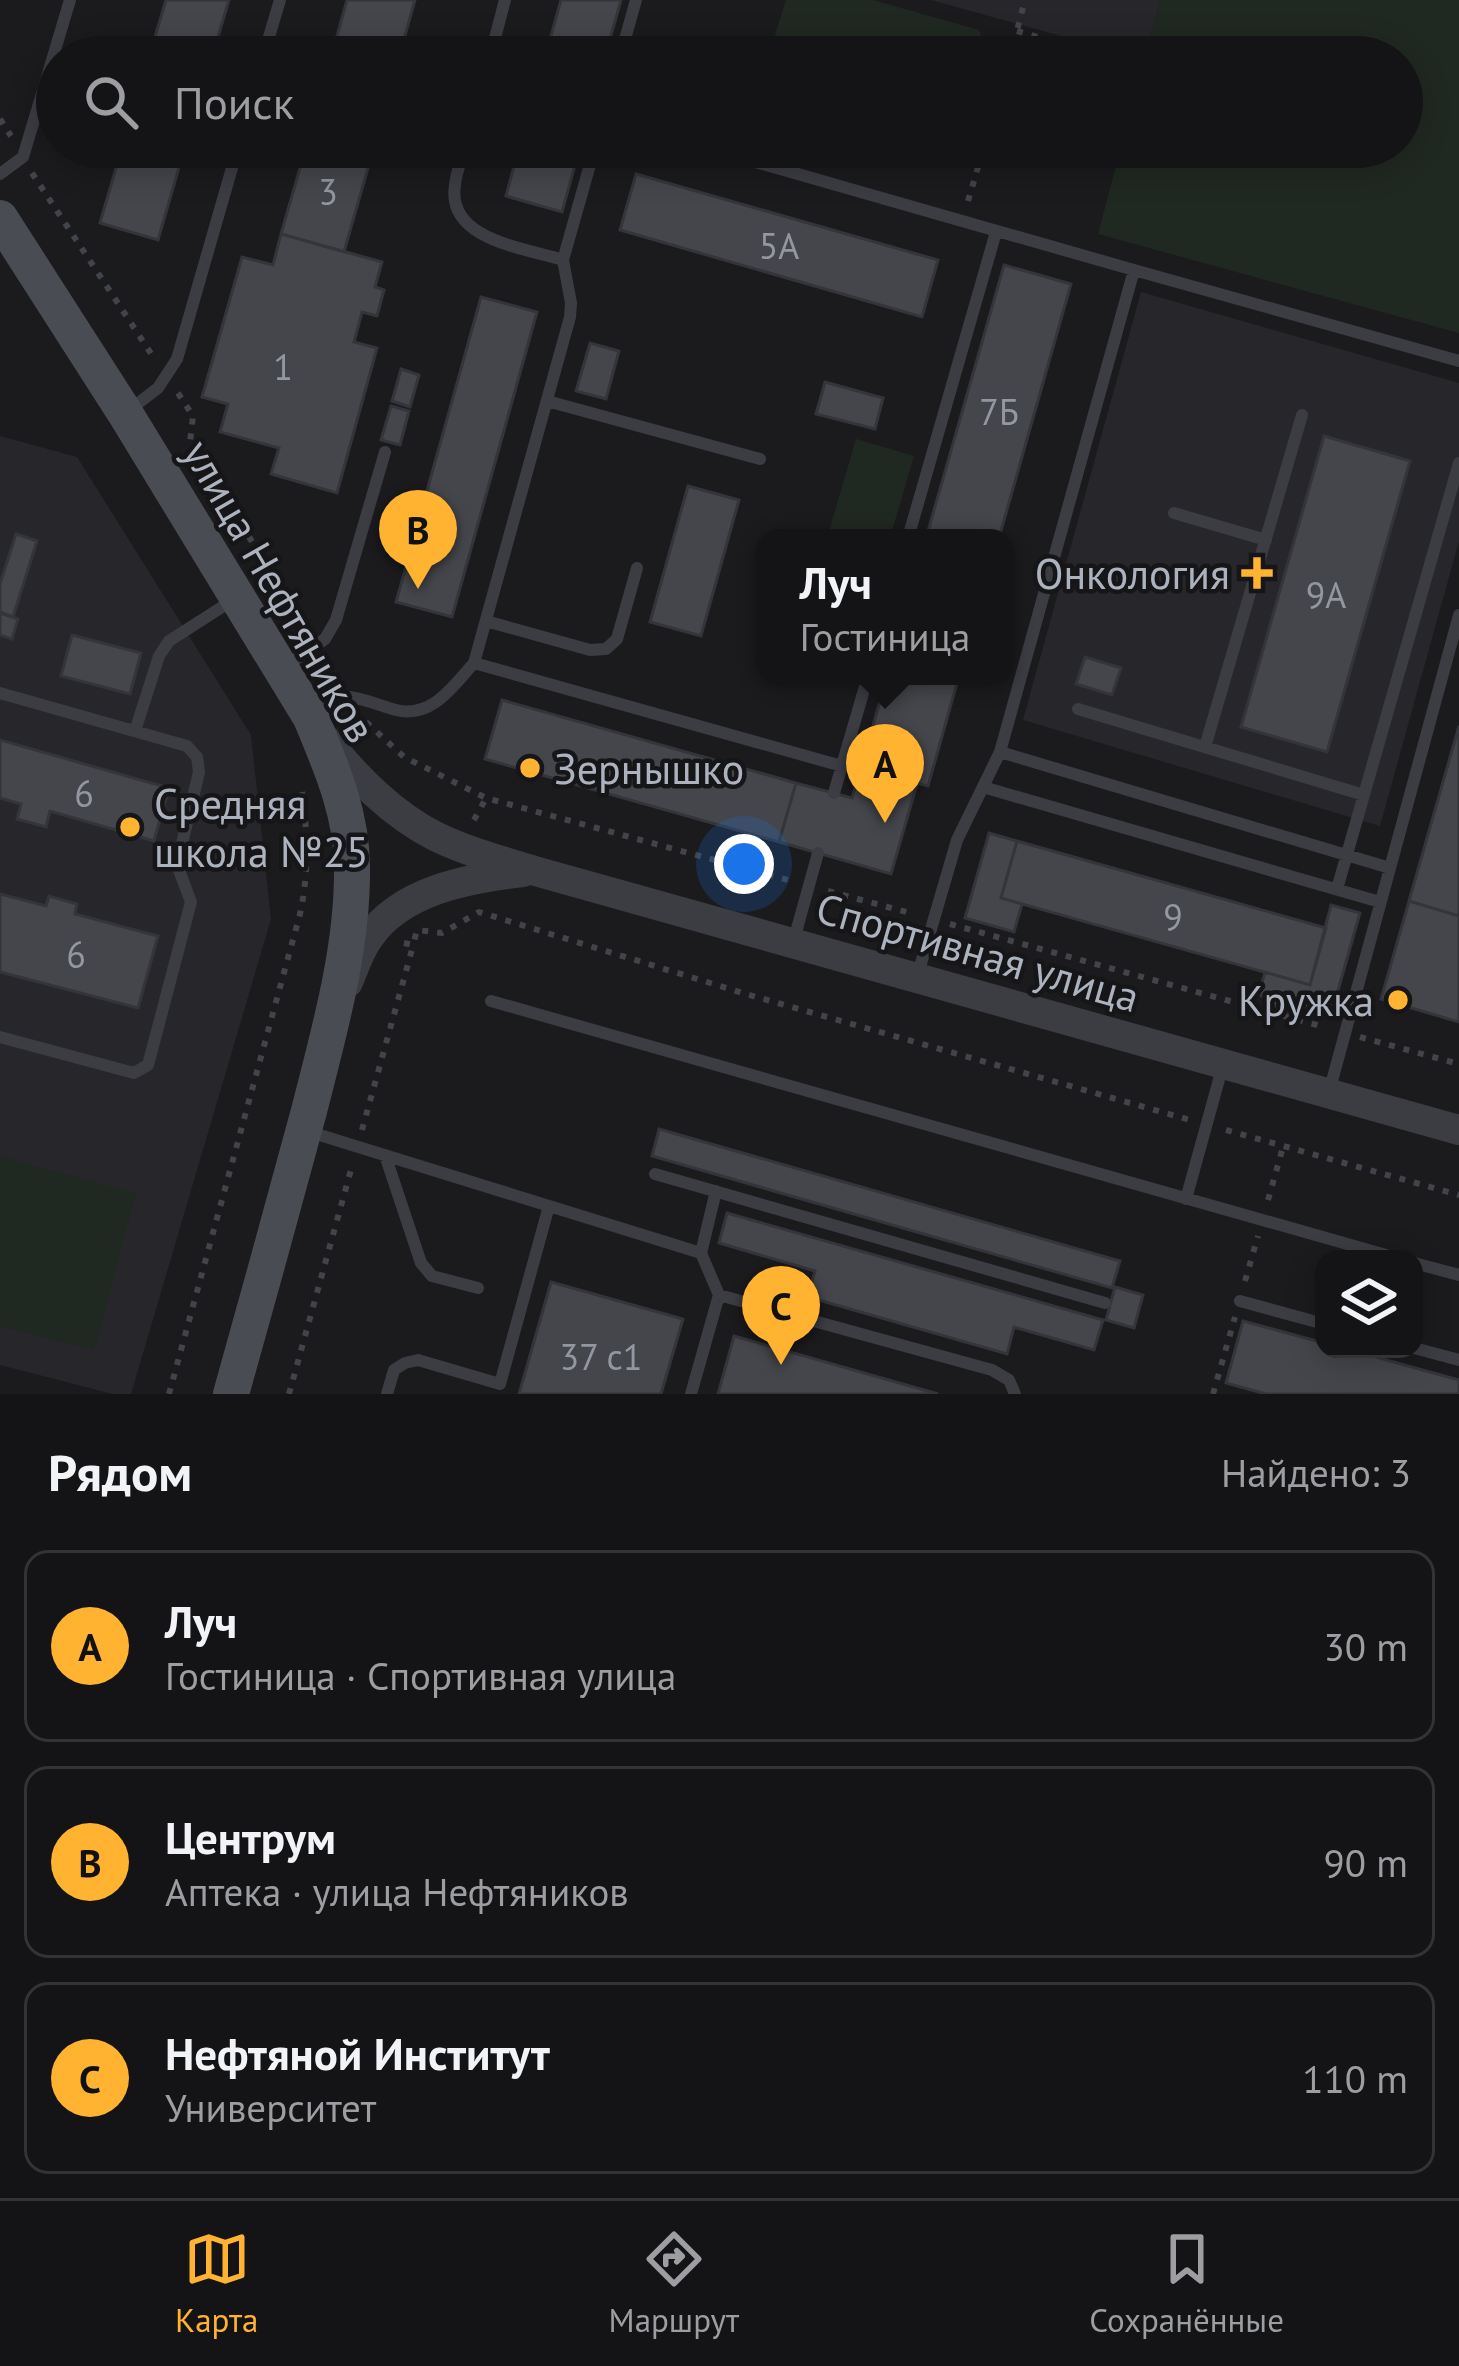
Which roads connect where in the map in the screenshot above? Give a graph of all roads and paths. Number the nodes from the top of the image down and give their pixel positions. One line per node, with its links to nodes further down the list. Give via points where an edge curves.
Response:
1 (70, 0): 7 (lane)
2 (280, 0): 8 (lane)
3 (505, 0): 9 (lane)
4 (635, 0): 10 (lane)
5 (1025, 0): 6 (path)
6 (1017, 31): 11 (path); 12 (path)
7 (59, 36)
8 (269, 36)
9 (496, 36)
10 (626, 36)
11 (1016, 36)
12 (1034, 36)
13 (36, 114): 19 (lane, via 23,157)
14 (232, 168): 27 (lane)
15 (459, 168): 24 (lane, via 456,207 466,223 483,236)
16 (589, 168): 24 (lane)
17 (776, 168): 22 (lane)
18 (978, 168): 22 (path)
19 (0, 174)
20 (35, 178): 27 (path)
21 (0, 218): 29 (main road, улица Нефтяников)
22 (962, 221): 23 (lane)
23 (996, 232): 25 (lane); 35 (lane)
24 (563, 260): 28 (lane, via 570,317)
25 (1134, 270): 26 (lane); 51 (lane)
26 (1459, 361)
27 (167, 377): 29 (lane); 41 (path, via 194,416 190,442)
28 (547, 401): 32 (lane); 40 (lane)
29 (125, 413): 38 (main road, улица Нефтяников)
30 (1302, 416): 36 (lane)
31 (385, 452): 41 (lane, via 336,620)
32 (760, 460)
33 (1459, 463): 55 (lane)
34 (1174, 513): 36 (lane)
35 (911, 529)
36 (1266, 540): 50 (lane)
37 (637, 568): 40 (lane, via 617,639 606,649)
38 (238, 597): 43 (main road, улица Нефтяников); 49 (lane, via 169,641)
39 (1459, 615): 58 (lane)
40 (486, 622): 42 (lane)
41 (317, 646): 43 (lane)
42 (474, 663): 46 (lane, via 424,710); 52 (lane)
43 (281, 668): 48 (main road, улица Нефтяников)
44 (865, 685): 52 (lane)
45 (0, 693): 49 (lane)
46 (350, 698): 48 (lane); 60 (path, via 404,758 485,798)
47 (1078, 709): 50 (lane)
48 (311, 718): 59 (street, Спортивная улица, via 347,766 416,825); 65 (main road, улица Нефтяников, via 349,832)
49 (135, 731): 70 (lane, via 187,746 199,772 177,865 191,902 148,1065 134,1073)
50 (1205, 747): 55 (lane)
51 (1000, 752): 53 (lane); 57 (lane)
52 (842, 766): 54 (lane)
53 (983, 787): 61 (lane); 64 (lane)
54 (834, 794)
55 (1364, 795): 57 (lane)
56 (818, 853): 60 (lane)
57 (1347, 855): 58 (lane); 61 (lane)
58 (1390, 868): 62 (lane)
59 (535, 871): 65 (street, via 433,891); 66 (street, Спортивная улица)
60 (809, 886): 64 (path); 66 (lane)
61 (1337, 890): 62 (lane)
62 (1380, 902): 69 (lane)
63 (300, 914): 65 (path)
64 (933, 920): 67 (lane); 69 (path)
65 (359, 931): 74 (path, via 413,945 417,930 442,933 479,912); 75 (main road, улица Нефтяников)
66 (794, 944): 67 (street, Спортивная улица)
67 (917, 978): 71 (street, Спортивная улица)
68 (491, 1000): 82 (lane)
69 (1344, 1033): 72 (path); 73 (lane)
70 (0, 1037)
71 (1224, 1064): 73 (street, Спортивная улица); 74 (lane)
72 (1459, 1064)
73 (1328, 1094): 76 (street, Спортивная улица)
74 (1206, 1124): 77 (path); 82 (lane)
75 (303, 1130): 78 (lane); 97 (main road, улица Нефтяников)
76 (1459, 1130)
77 (1283, 1147): 81 (path); 84 (path)
78 (385, 1155): 83 (lane); 89 (lane, via 422,1263 432,1276)
79 (655, 1174): 80 (lane)
80 (716, 1191): 86 (lane); 92 (lane)
81 (1459, 1195)
82 (1186, 1199): 84 (lane)
83 (550, 1206): 86 (lane); 96 (lane)
84 (1262, 1221): 85 (lane); 91 (path)
85 (1367, 1250)
86 (701, 1253): 90 (lane)
87 (1423, 1265): 88 (lane)
88 (1459, 1275)
89 (478, 1288)
90 (719, 1295): 99 (lane); 100 (lane, via 992,1370)
91 (1240, 1300): 93 (lane); 101 (path)
92 (1105, 1303)
93 (1315, 1321)
94 (1423, 1350): 95 (lane)
95 (1459, 1360)
96 (500, 1389): 98 (lane, via 418,1360 394,1370)
97 (231, 1394)
98 (387, 1394)
99 (692, 1394)
100 (1015, 1394)
101 (1213, 1394)

